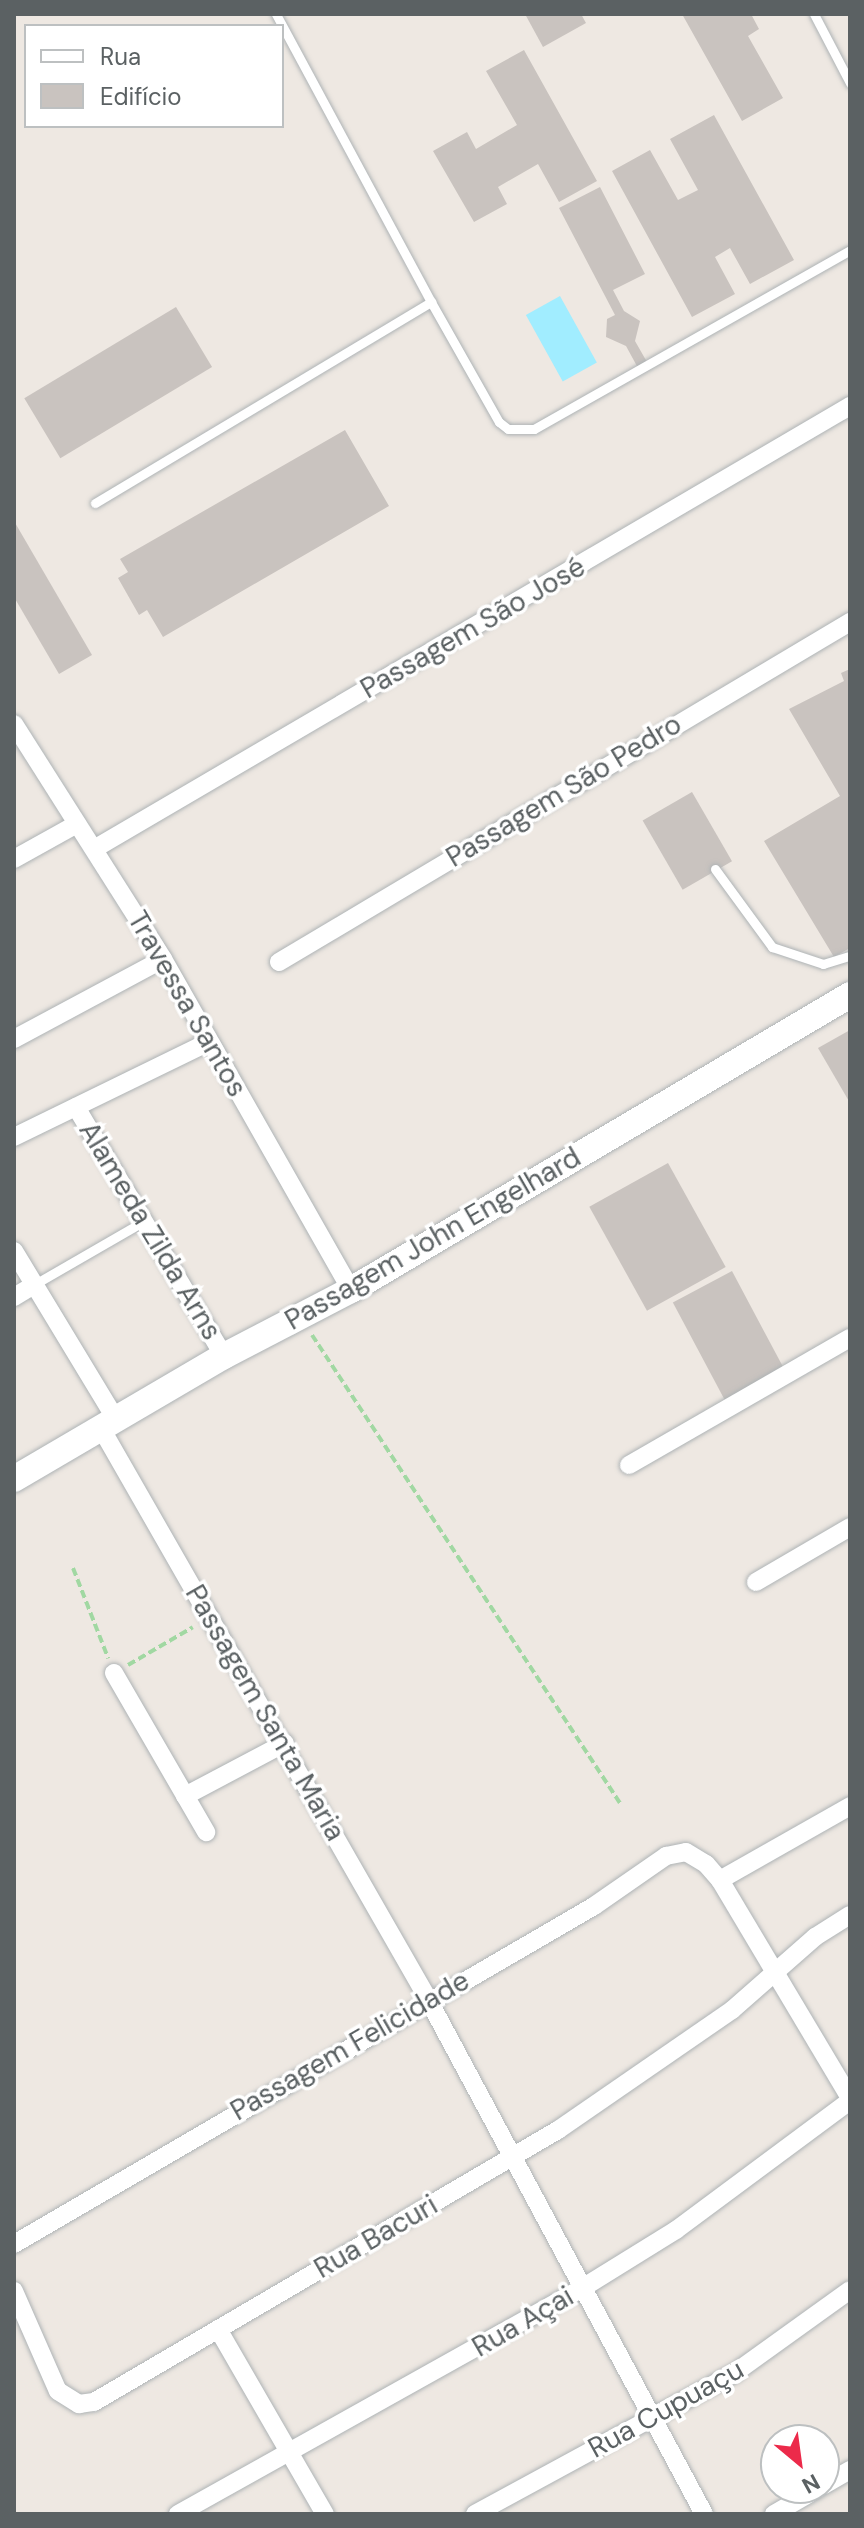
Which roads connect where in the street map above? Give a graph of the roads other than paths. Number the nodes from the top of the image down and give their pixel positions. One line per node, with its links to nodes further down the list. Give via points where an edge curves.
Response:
1 (814, 14): 3 (lane)
2 (284, 29): 5 (lane)
3 (850, 83)
4 (850, 250): 5 (lane, via 521,432 499,422)
5 (431, 302): 7 (lane)
6 (850, 406): 11 (street, Passagem São José)
7 (95, 503)
8 (850, 622): 16 (street, Passagem São Pedro)
9 (14, 724): 10 (street, Travessa Santos)
10 (77, 824): 11 (street, Travessa Santos); 12 (street)
11 (94, 849): 15 (street, Travessa Santos)
12 (14, 859)
13 (715, 869): 14 (lane, via 772,947 823,964)
14 (850, 956)
15 (163, 959): 18 (street); 19 (street, Travessa Santos)
16 (279, 962)
17 (850, 995): 25 (main road, Passagem John Engelhard)
18 (14, 1039)
19 (209, 1042): 20 (street); 25 (street, Travessa Santos)
20 (76, 1107): 21 (street); 22 (street, Alameda Zilda Arns)
21 (14, 1137)
22 (146, 1220): 24 (lane); 28 (street, Alameda Zilda Arns)
23 (14, 1251): 24 (street, Passagem Santa Maria)
24 (34, 1285): 26 (street); 29 (street, Passagem Santa Maria)
25 (351, 1290): 28 (main road, Passagem John Engelhard)
26 (14, 1297)
27 (850, 1338): 30 (street)
28 (224, 1356): 29 (main road, Passagem John Engelhard)
29 (108, 1423): 31 (main road, Passagem John Engelhard); 35 (street, Passagem Santa Maria, via 209,1618)
30 (629, 1465)
31 (14, 1479)
32 (850, 1527): 33 (street)
33 (756, 1582)
34 (114, 1673): 36 (street)
35 (285, 1743): 36 (street); 42 (street, Passagem Santa Maria)
36 (185, 1796): 38 (street)
37 (850, 1806): 39 (street)
38 (206, 1832)
39 (720, 1880): 41 (street); 42 (street, Passagem Felicidade, via 686,1852 666,1856 594,1906)
40 (850, 1915): 41 (street, Rua Bacuri)
41 (771, 1974): 43 (street); 44 (street, Rua Bacuri, via 732,2010)
42 (428, 1999): 44 (street, Passagem Santa Maria); 45 (street, Passagem Felicidade)
43 (850, 2100): 46 (street, Rua Açai, via 676,2230)
44 (513, 2157): 46 (street, Passagem Santa Maria); 49 (street, Rua Bacuri)
45 (14, 2244)
46 (584, 2287): 50 (street, Passagem Santa Maria); 51 (street, Rua Açai)
47 (850, 2290): 50 (street, Rua Cupuaçu, via 736,2372)
48 (14, 2291): 49 (street, Rua Bacuri, via 58,2391 79,2404 94,2402)
49 (218, 2329): 51 (street)
50 (652, 2418): 55 (street, Rua Cupuaçu); 56 (street, Passagem Santa Maria)
51 (290, 2456): 53 (street, Rua Açai); 54 (street)
52 (792, 2504): 57 (street)
53 (178, 2514)
54 (325, 2514)
55 (475, 2514)
56 (704, 2514)
57 (774, 2514)

